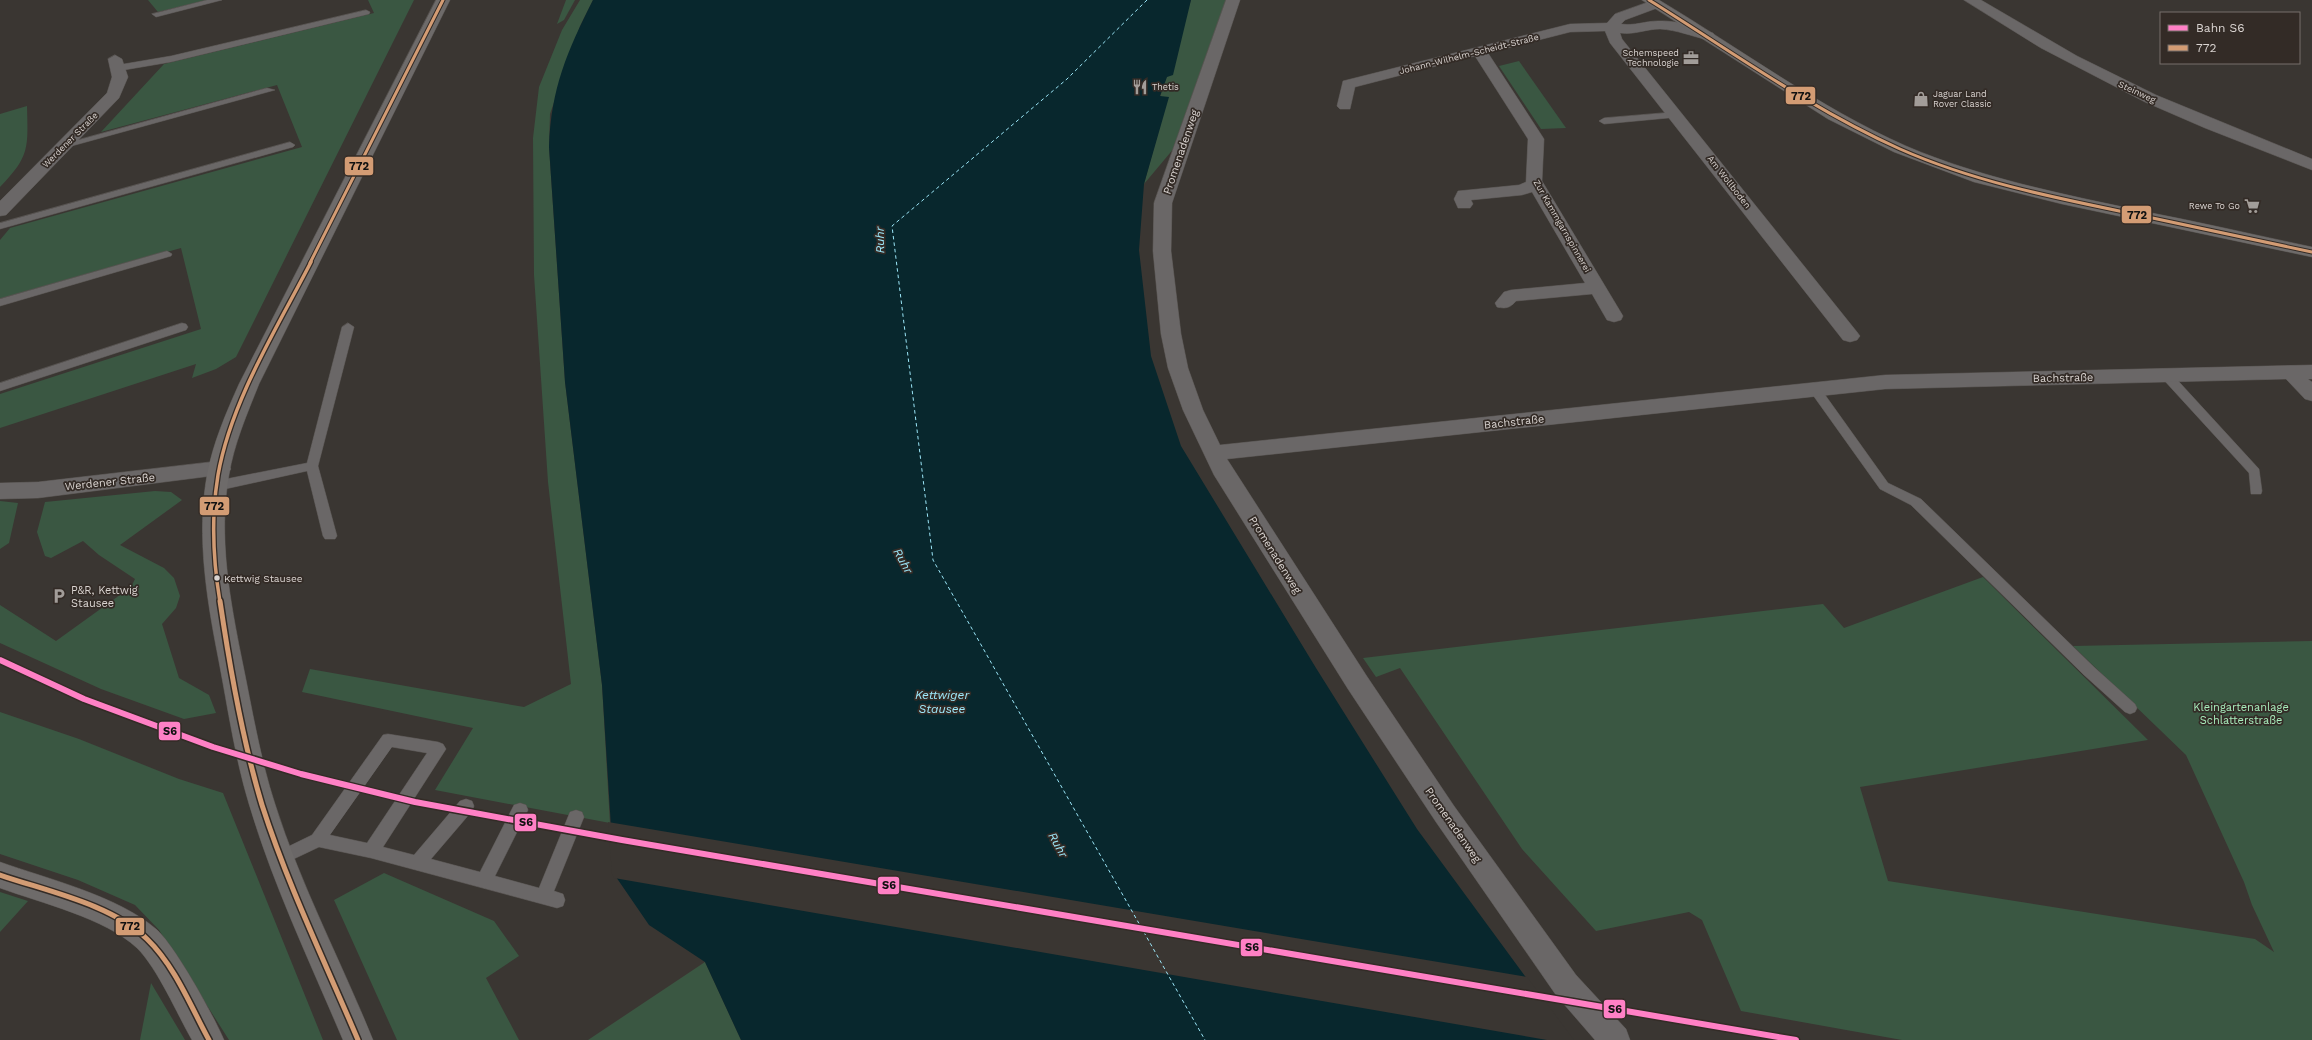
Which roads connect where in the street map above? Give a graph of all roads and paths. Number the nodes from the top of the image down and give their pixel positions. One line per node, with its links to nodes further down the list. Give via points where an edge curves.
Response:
1 (218, 0): 7 (lane)
2 (443, 0): 40 (main road, via 260,361 231,428)
3 (1233, 0): 38 (street, Promenadenweg, via 1167,188 1162,220 1163,269 1178,368 1193,410)
4 (1971, 0): 18 (street, Steinweg, via 2046,46 2112,80 2177,111)
5 (1652, 2): 8 (street, via 1620,17); 9 (main road)
6 (366, 12): 11 (lane, via 171,59)
7 (156, 14)
8 (1611, 27): 9 (street, Johann-Wilhelm-Scheidt-Straße, via 1632,30 1658,26 1678,27); 10 (street, Johann-Wilhelm-Scheidt-Straße, via 1570,28); 14 (street, Am Wollboden, via 1615,40)
9 (1708, 36): 23 (main road, via 1843,123 1946,168 2005,186)
10 (1479, 51): 13 (street, Johann-Wilhelm-Scheidt-Straße, via 1348,84); 19 (street, Zur Kammgarnspinnerei, via 1536,139)
11 (116, 64): 17 (street, Werdener Straße, via 120,77 114,95)
12 (270, 90): 17 (lane)
13 (1345, 106)
14 (1676, 115): 15 (lane); 31 (street, Am Wollboden)
15 (1604, 121)
16 (290, 144): 22 (lane)
17 (65, 145): 21 (street, Werdener Straße)
18 (2312, 165)
19 (1536, 184): 20 (street, via 1522,190 1464,195); 25 (street, Zur Kammgarnspinnerei)
20 (1464, 204)
21 (0, 211)
22 (0, 226)
23 (2312, 252)
24 (167, 254): 26 (lane)
25 (1598, 288): 27 (street, via 1511,296); 28 (street, Zur Kammgarnspinnerei)
26 (0, 303)
27 (1504, 303)
28 (1614, 316)
29 (182, 327): 35 (lane)
30 (348, 327): 39 (lane)
31 (1850, 336)
32 (2291, 372): 33 (street, Bachstraße); 34 (street, Bachstraße); 37 (street)
33 (2312, 372)
34 (2166, 376): 36 (street, Bachstraße, via 1885,382); 42 (lane, via 2255,472)
35 (0, 387)
36 (1814, 388): 38 (street, Bachstraße); 44 (lane, via 1884,486 1916,502 2083,666)
37 (2312, 394)
38 (1213, 453): 56 (street, Promenadenweg, via 1258,530 1335,650 1445,814 1566,985)
39 (312, 466): 40 (lane); 43 (lane)
40 (218, 478): 41 (street, Werdener Straße); 50 (main road, via 213,512 218,592 262,802)
41 (0, 491)
42 (2256, 491)
43 (330, 536)
44 (2130, 708)
45 (466, 806): 51 (lane)
46 (520, 810): 53 (lane)
47 (576, 817): 53 (lane, via 550,898)
48 (318, 840): 49 (lane); 49 (lane, via 388,740 438,749); 50 (lane)
49 (371, 851): 51 (lane)
50 (281, 858): 55 (main road)
51 (417, 864): 53 (lane)
52 (0, 876): 54 (main road, via 95,909 122,921 147,939)
53 (484, 880)
54 (209, 1040)
55 (358, 1040)
56 (1614, 1040)

